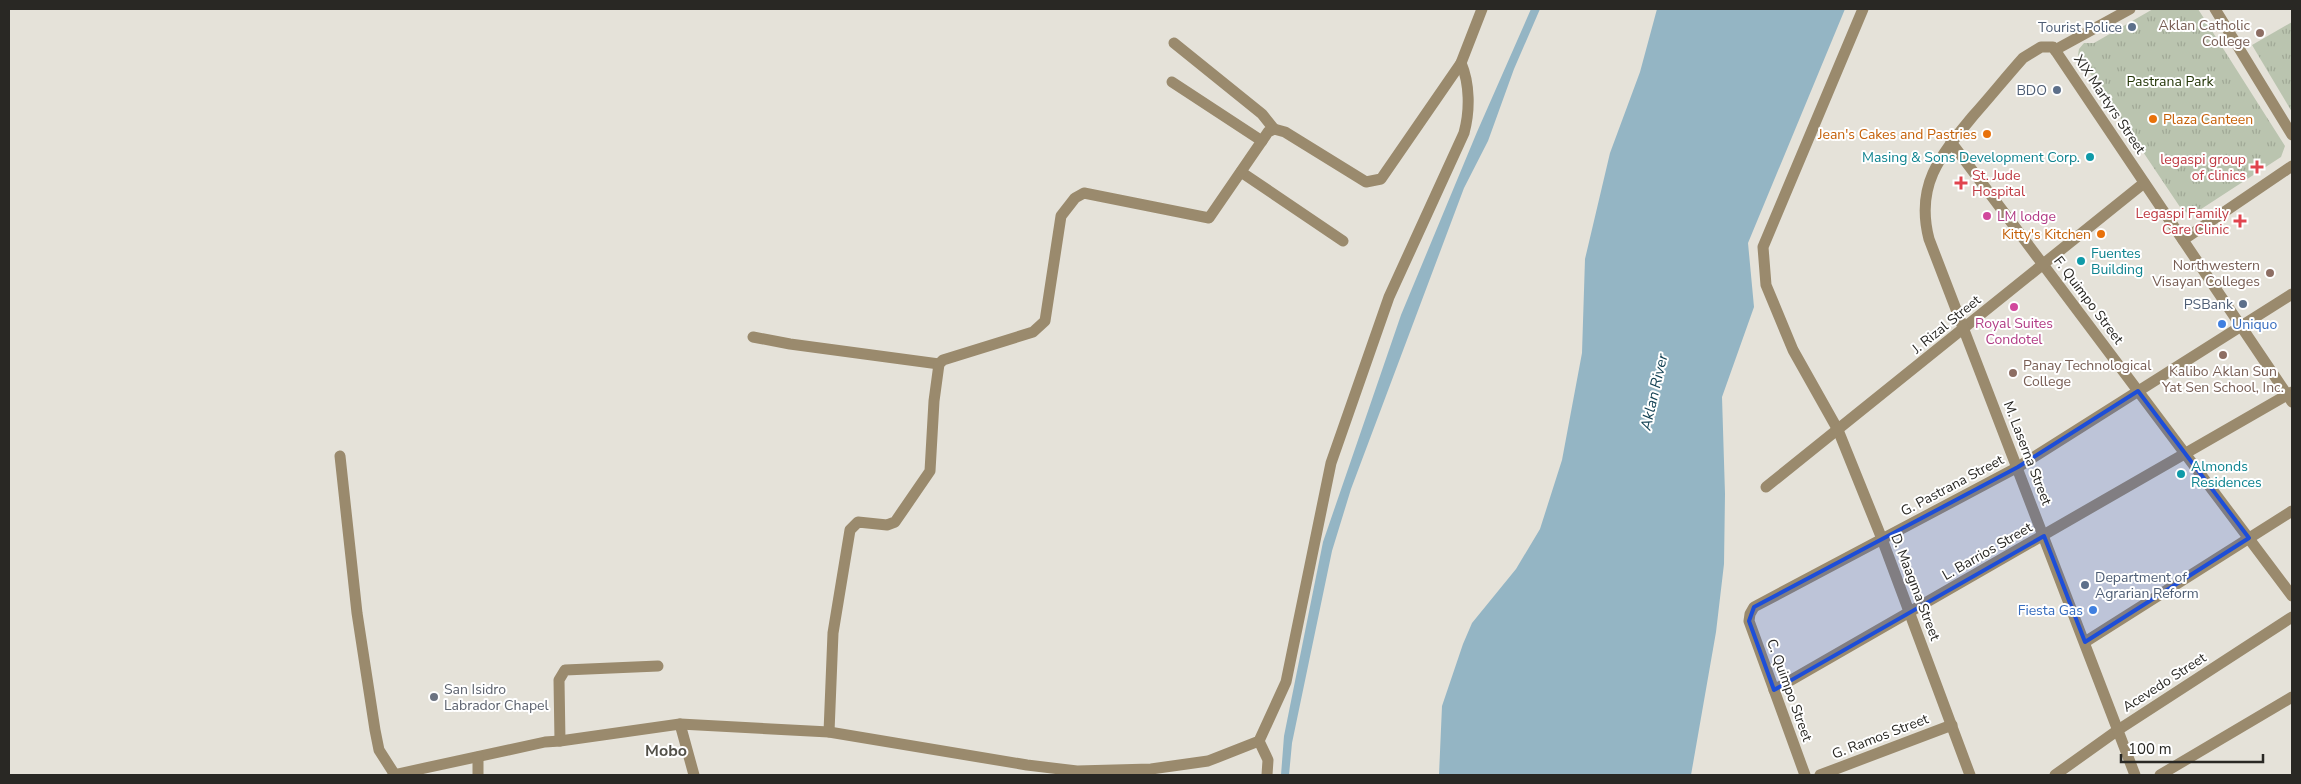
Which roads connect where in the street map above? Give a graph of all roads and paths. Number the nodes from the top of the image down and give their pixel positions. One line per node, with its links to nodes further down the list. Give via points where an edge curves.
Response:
1 (1482, 9): 7 (street)
2 (1864, 9): 26 (street, D. Maagma Street, via 1763,247 1766,285 1792,350)
3 (2130, 9): 6 (street, M. Laserna Street)
4 (2215, 9): 10 (street)
5 (1174, 43): 9 (street, via 1262,114)
6 (2054, 48): 12 (street, M. Laserna Street, via 2041,46 2023,58); 15 (street, XIX Martyrs Street)
7 (1461, 63): 9 (street, via 1376,182 1366,182 1285,132); 48 (street, via 1466,76 1468,120 1389,297 1331,463 1286,682)
8 (1172, 82): 11 (street)
9 (1274, 129): 11 (street)
10 (2292, 135)
11 (1262, 141): 14 (street)
12 (1951, 142): 18 (street, F. Quimpo Street); 21 (street, M. Laserna Street, via 1937,161 1929,181 1925,218 1929,240)
13 (2292, 166): 16 (street)
14 (1241, 172): 17 (street); 23 (street, via 1209,218 1095,194 1084,193 1075,198 1061,216 1042,326 1033,332)
15 (2144, 183): 16 (street, XIX Martyrs Street); 18 (street, J. Rizal Street)
16 (2183, 240): 20 (street, XIX Martyrs Street)
17 (1343, 241)
18 (2043, 265): 21 (street, J. Rizal Street); 24 (street, F. Quimpo Street)
19 (2292, 294): 20 (street, G. Pastrana Street)
20 (2241, 326): 24 (street, G. Pastrana Street); 25 (street, XIX Martyrs Street)
21 (1964, 328): 26 (street, J. Rizal Street); 29 (street, M. Laserna Street)
22 (753, 337): 23 (street)
23 (939, 364): 46 (street, via 928,477 892,524 858,522 850,530 833,633)
24 (2138, 391): 27 (street, F. Quimpo Street); 29 (street, G. Pastrana Street)
25 (2290, 397): 27 (street, L. Barrios Street)
26 (1838, 430): 30 (street, J. Rizal Street); 34 (street, D. Maagma Street)
27 (2186, 454): 32 (street, L. Barrios Street); 33 (street, F. Quimpo Street)
28 (340, 456): 50 (street, via 357,613 375,730 379,750)
29 (2018, 466): 32 (street, M. Laserna Street); 34 (street, G. Pastrana Street)
30 (1766, 487)
31 (2292, 511): 33 (street)
32 (2044, 536): 36 (street, L. Barrios Street); 39 (street, M. Laserna Street)
33 (2249, 538): 35 (street, F. Quimpo Street); 39 (street)
34 (1882, 540): 36 (street, D. Maagma Street); 37 (street, G. Pastrana Street, via 1758,605)
35 (2292, 596)
36 (1910, 613): 41 (street, L. Barrios Street); 44 (street, D. Maagma Street)
37 (1750, 614): 41 (street, C. Quimpo Street, via 1749,621)
38 (2292, 617): 45 (street, Acevedo Street)
39 (2084, 642): 45 (street, M. Laserna Street)
40 (658, 666): 47 (street, via 565,670 559,680)
41 (1774, 690): 54 (street, C. Quimpo Street)
42 (2292, 697): 59 (street)
43 (680, 724): 46 (street); 47 (street); 52 (street)
44 (1952, 725): 55 (street, G. Ramos Street); 56 (street, D. Maagma Street)
45 (2118, 730): 57 (street, Acevedo Street); 58 (street, M. Laserna Street)
46 (829, 732): 48 (street, via 1077,771 1151,769 1208,761)
47 (560, 741): 49 (street)
48 (1259, 741): 53 (street, via 1268,760)
49 (478, 757): 50 (street); 51 (street)
50 (394, 775)
51 (478, 775)
52 (694, 775)
53 (1267, 775)
54 (1805, 775)
55 (1820, 775)
56 (1970, 775)
57 (2054, 775)
58 (2135, 775)
59 (2160, 775)

